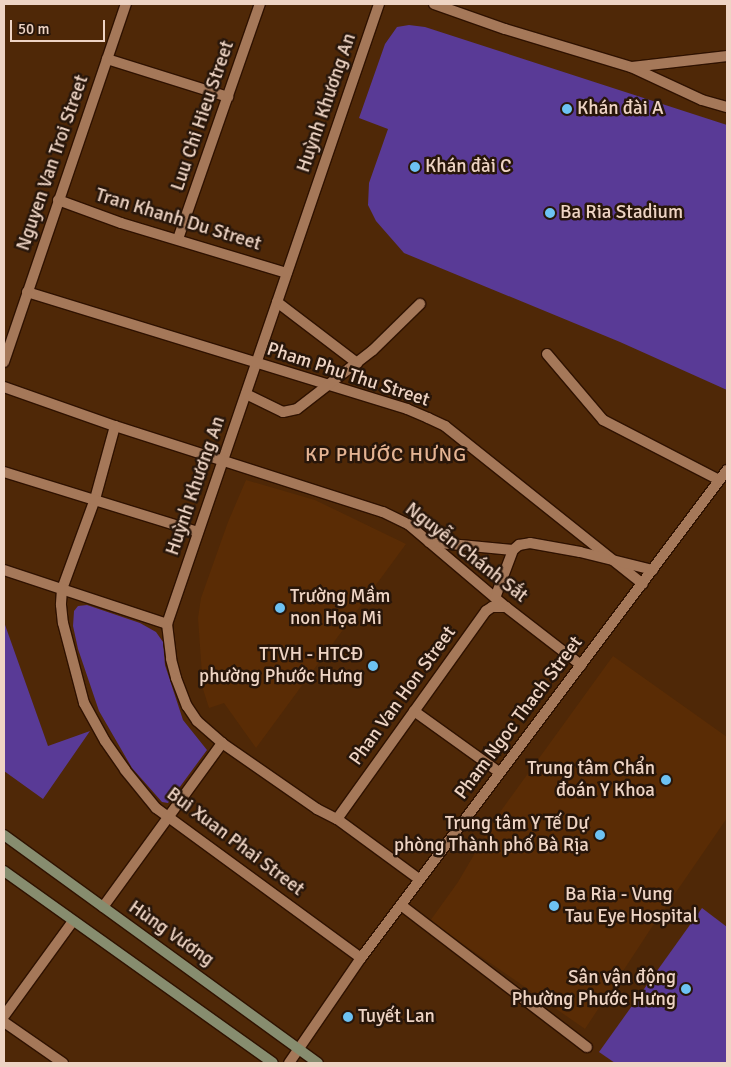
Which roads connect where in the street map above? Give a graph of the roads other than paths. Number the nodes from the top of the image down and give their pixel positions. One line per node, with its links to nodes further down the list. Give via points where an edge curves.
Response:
1 (126, 4): 6 (street, Nguyen Van Troi Street)
2 (260, 4): 8 (street, Luu Chi Hieu Street)
3 (380, 4): 12 (street, Huỳnh Khương An)
4 (434, 4): 7 (street)
5 (727, 56): 7 (street)
6 (107, 60): 8 (street); 10 (street, Nguyen Van Troi Street)
7 (631, 67): 9 (street)
8 (228, 97): 11 (street, Luu Chi Hieu Street)
9 (727, 108)
10 (58, 200): 11 (street, Tran Khanh Du Street); 13 (street, Nguyen Van Troi Street)
11 (178, 239): 12 (street, Tran Khanh Du Street)
12 (287, 272): 14 (street, Huỳnh Khương An)
13 (26, 292): 17 (street, Nguyen Van Troi Street); 19 (street, Pham Phu Thu Street)
14 (277, 302): 18 (street); 19 (street, Huỳnh Khương An)
15 (420, 304): 18 (street)
16 (546, 354): 27 (street, via 603,420)
17 (4, 362)
18 (357, 363): 20 (street)
19 (256, 364): 20 (street, Pham Phu Thu Street); 22 (street, Huỳnh Khương An)
20 (328, 385): 22 (street, via 290,412 283,412); 32 (street, Pham Phu Thu Street, via 407,409 445,426)
21 (4, 387): 23 (street, Nguyễn Chánh Sắt)
22 (246, 394): 24 (street, Huỳnh Khương An)
23 (116, 426): 24 (street, Nguyễn Chánh Sắt); 28 (street, Bui Xuan Phai Street)
24 (224, 458): 29 (street, Huỳnh Khương An); 30 (street, Nguyễn Chánh Sắt, via 383,512 408,524)
25 (727, 470): 27 (street, Pham Ngoc Thach Street)
26 (4, 472): 28 (street)
27 (719, 480): 34 (street, Pham Ngoc Thach Street)
28 (95, 499): 29 (street); 36 (street, Bui Xuan Phai Street)
29 (198, 532): 39 (street, Huỳnh Khương An)
30 (429, 542): 31 (street); 37 (street, Nguyễn Chánh Sắt)
31 (513, 550): 32 (street, via 530,543); 37 (street)
32 (612, 560): 34 (street); 35 (street, Pham Phu Thu Street)
33 (4, 570): 36 (street)
34 (653, 570): 35 (street, Pham Ngoc Thach Street)
35 (643, 584): 40 (street, Pham Ngoc Thach Street)
36 (62, 589): 39 (street); 44 (street, Bui Xuan Phai Street, via 63,623 84,702 104,741 142,792)
37 (495, 598): 38 (street, Nguyễn Chánh Sắt)
38 (506, 607): 40 (street, Nguyễn Chánh Sắt); 41 (street, Phan Van Hon Street, via 492,607 486,612)
39 (167, 624): 42 (street, Huỳnh Khương An, via 171,659 181,693 197,721)
40 (581, 664): 43 (street, Pham Ngoc Thach Street)
41 (414, 711): 43 (street); 45 (street, Phan Van Hon Street)
42 (222, 743): 44 (street); 45 (street, Huỳnh Khương An, via 317,809)
43 (499, 772): 48 (street, Pham Ngoc Thach Street)
44 (167, 818): 50 (street); 52 (street, Bui Xuan Phai Street)
45 (337, 819): 48 (street, Huỳnh Khương An)
46 (4, 835): 50 (main road, Hùng Vương)
47 (4, 871): 51 (main road)
48 (419, 879): 49 (street, Pham Ngoc Thach Street)
49 (400, 905): 52 (street, Pham Ngoc Thach Street); 55 (street)
50 (104, 907): 56 (main road, Hùng Vương)
51 (73, 921): 53 (street); 58 (main road)
52 (361, 958): 56 (street, Pham Ngoc Thach Street)
53 (4, 1016)
54 (4, 1022): 57 (street)
55 (586, 1047)
56 (298, 1049): 59 (street, Pham Ngoc Thach Street); 60 (main road, Hùng Vương)
57 (62, 1063)
58 (273, 1063)
59 (289, 1063)
60 (318, 1063)

